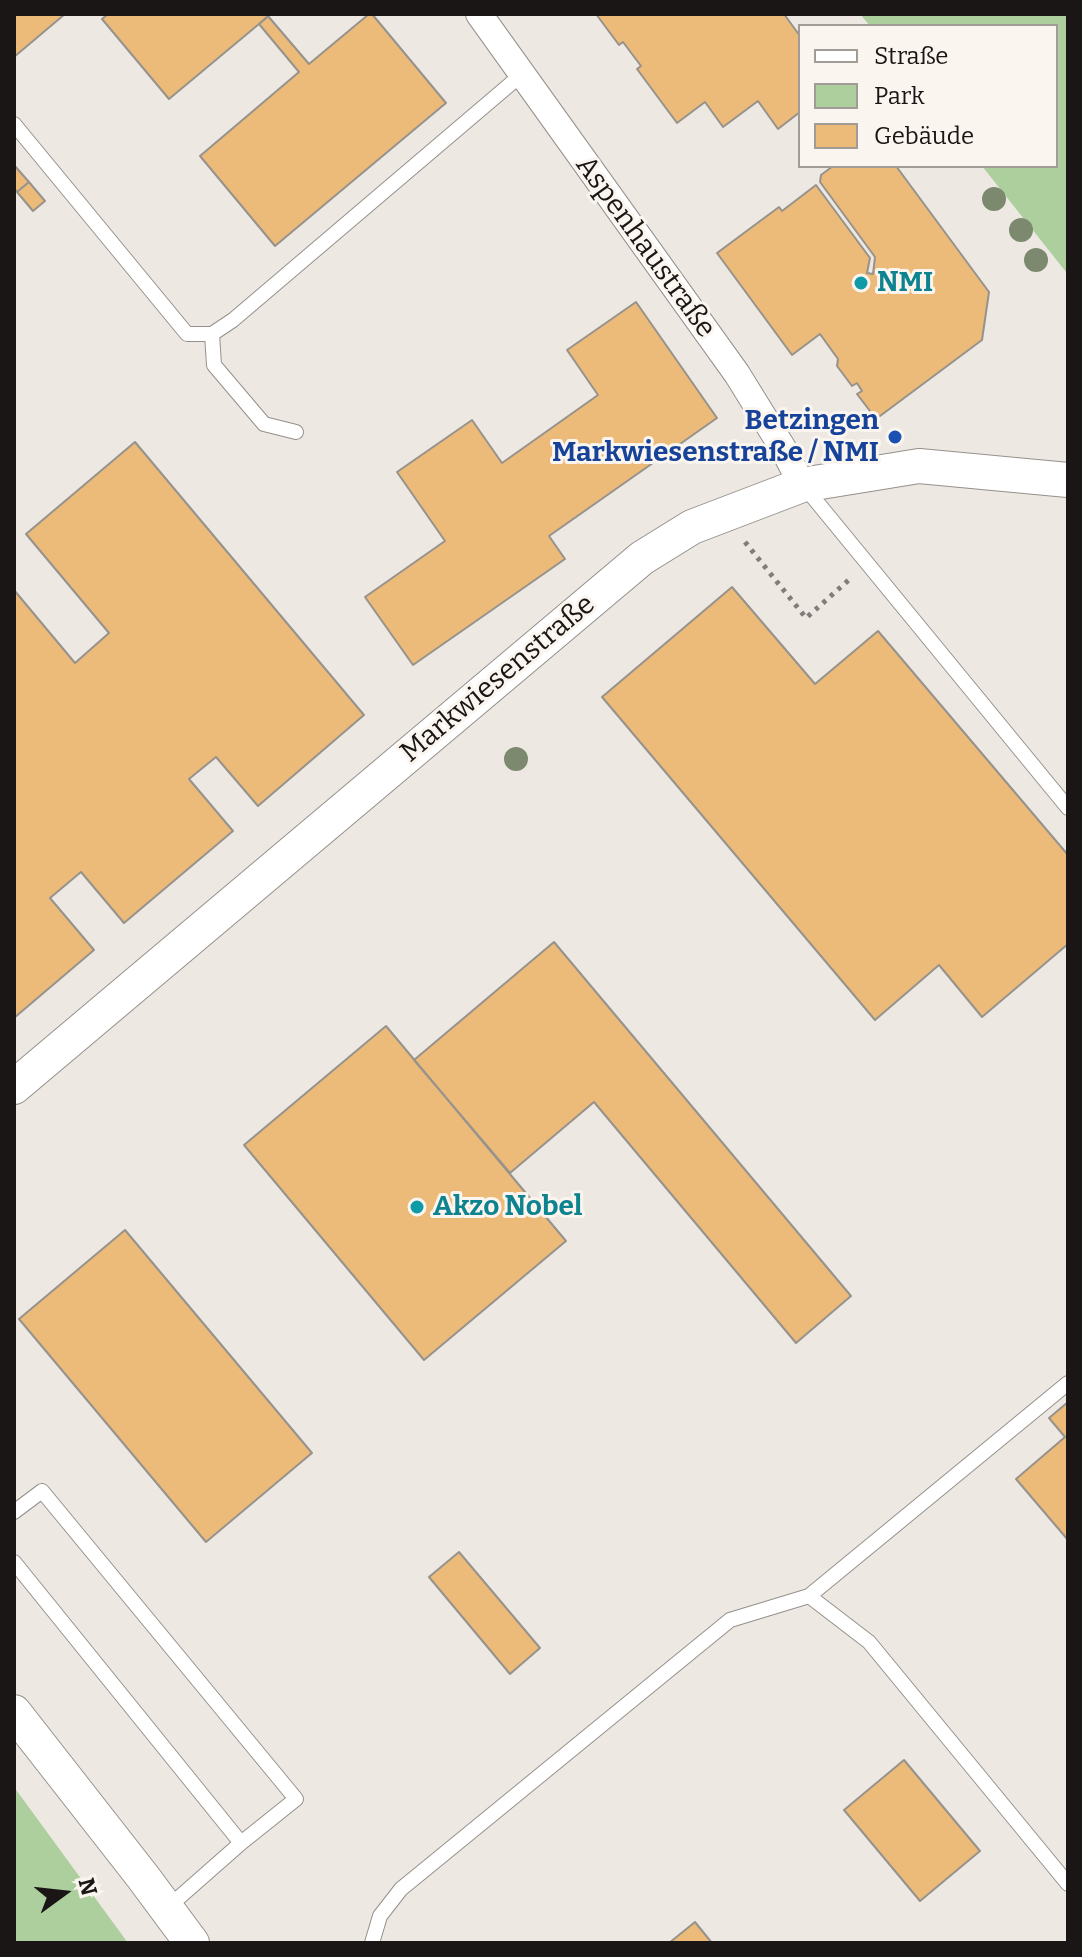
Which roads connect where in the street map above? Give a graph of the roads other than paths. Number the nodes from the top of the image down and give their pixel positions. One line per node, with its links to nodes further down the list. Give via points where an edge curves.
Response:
1 (479, 14): 2 (street, Aspenhaustraße)
2 (521, 75): 4 (lane); 7 (street, Aspenhaustraße, via 737,374)
3 (14, 124): 4 (lane, via 187,334)
4 (212, 334): 5 (lane, via 214,365 264,424)
5 (296, 432)
6 (1068, 480): 7 (street, Markwiesenstraße, via 919,466)
7 (802, 485): 8 (lane); 9 (street, Markwiesenstraße, via 692,527 642,558)
8 (1068, 808)
9 (14, 1087)
10 (1068, 1383): 13 (lane)
11 (14, 1512): 15 (lane, via 42,1491 296,1799)
12 (14, 1562): 15 (lane)
13 (809, 1596): 16 (lane, via 869,1642); 19 (lane, via 730,1620 401,1889 380,1916)
14 (14, 1712): 17 (street)
15 (241, 1843): 17 (lane)
16 (1068, 1884)
17 (166, 1909): 18 (street)
18 (192, 1943)
19 (372, 1943)

